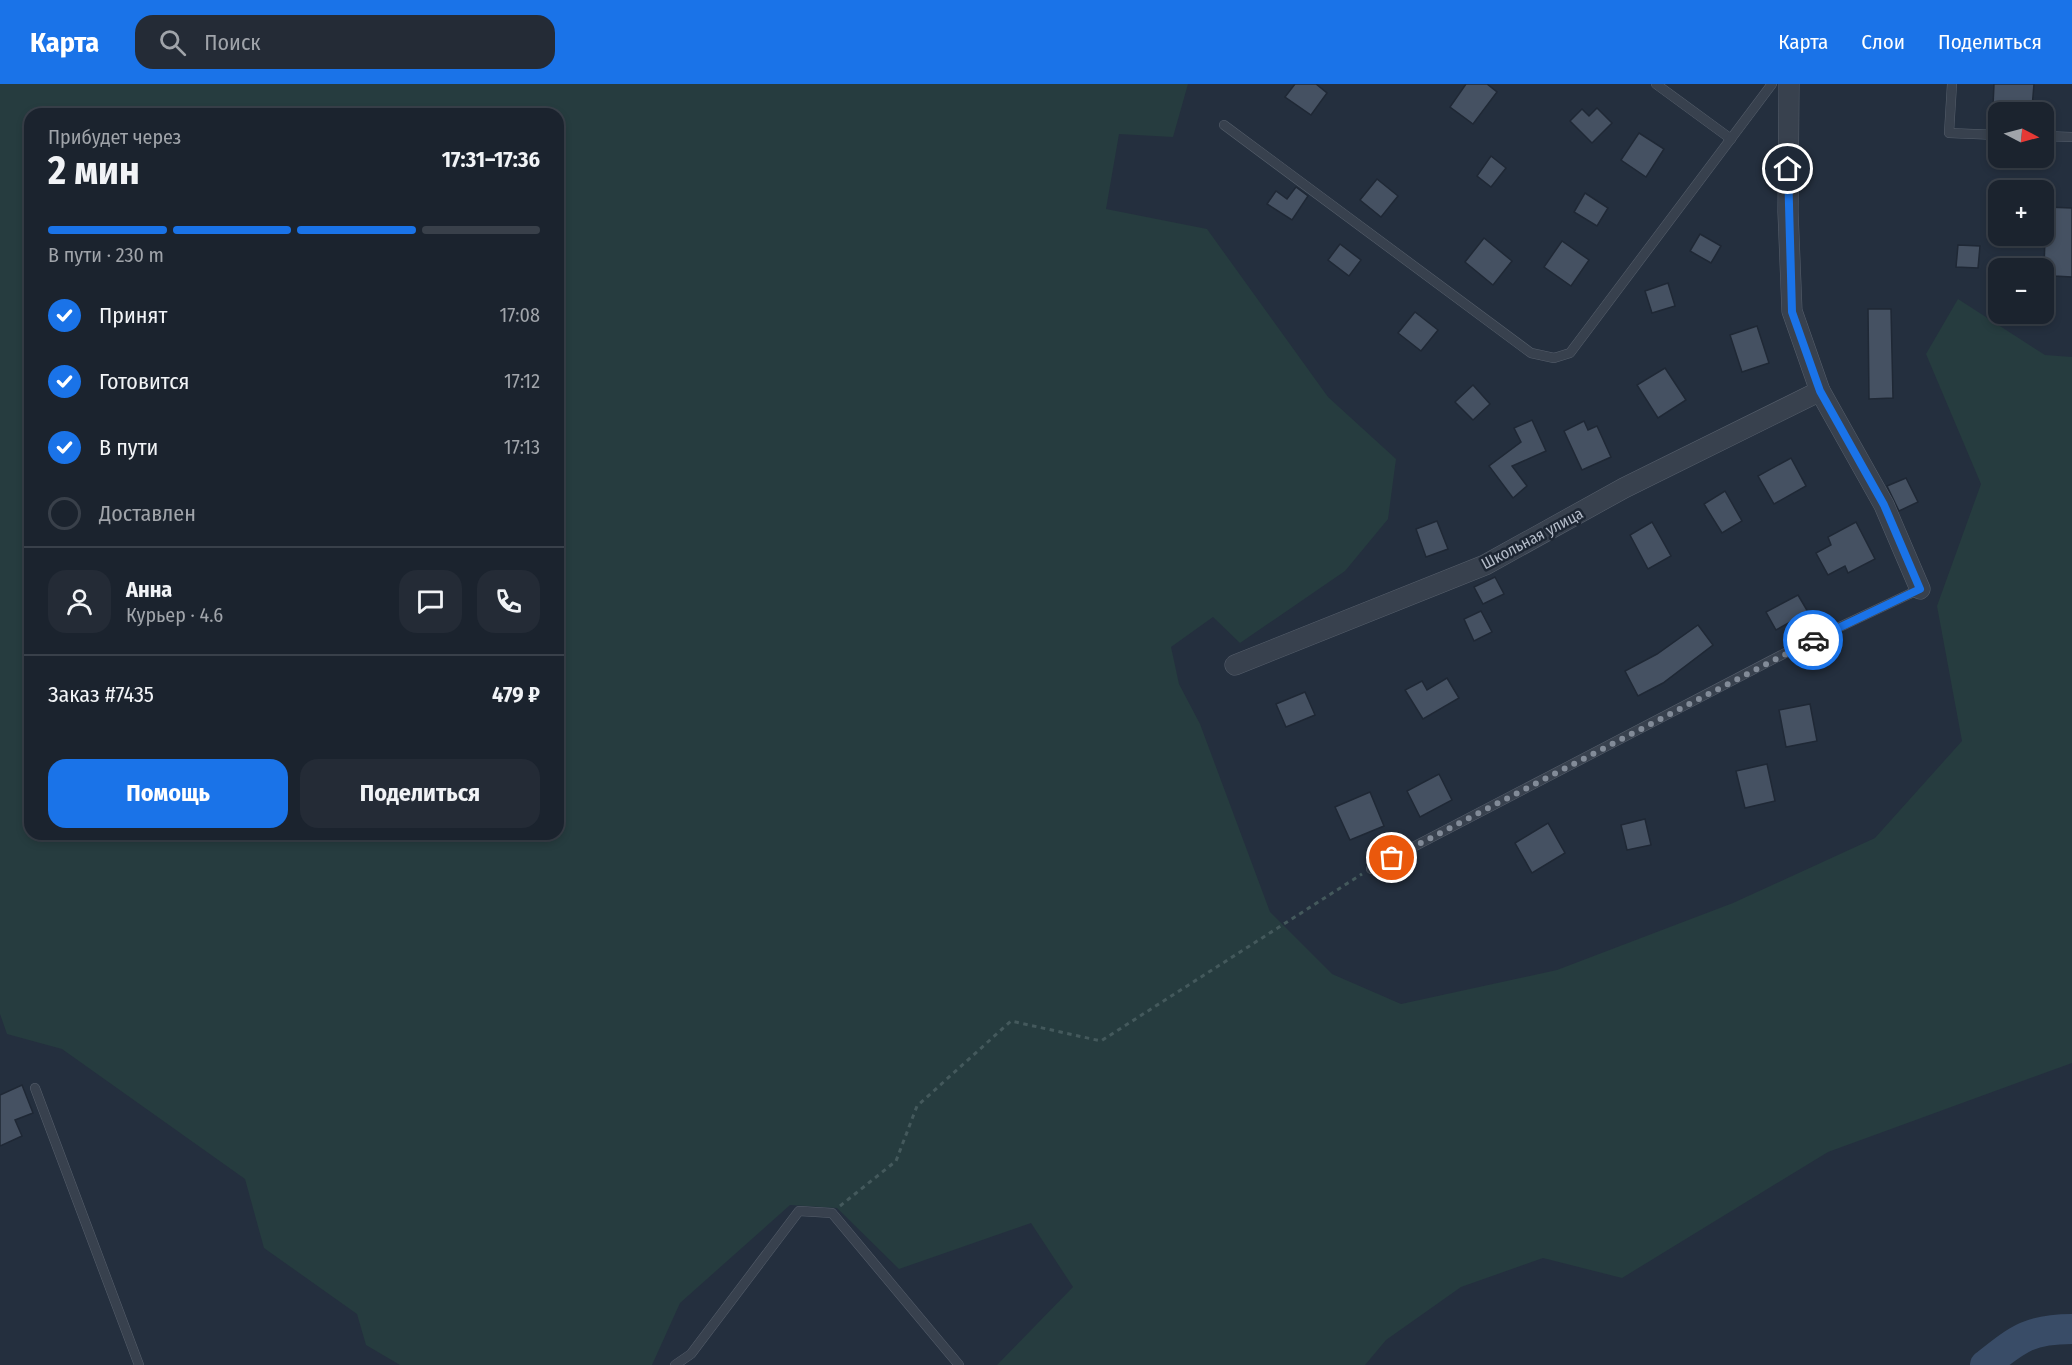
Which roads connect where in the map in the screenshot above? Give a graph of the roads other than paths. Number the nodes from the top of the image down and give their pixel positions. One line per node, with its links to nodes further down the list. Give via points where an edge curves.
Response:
1 (1656, 84): 9 (lane)
2 (1772, 84): 9 (lane)
3 (1789, 84): 10 (street, via 1792,312)
4 (1952, 84): 6 (lane, via 1949,133)
5 (1224, 125): 9 (lane, via 1531,353 1554,358 1570,352)
6 (1988, 135)
7 (2054, 136): 8 (lane)
8 (2072, 137)
9 (1731, 139)
10 (1820, 391): 11 (street, via 1884,505); 12 (street, Школьная улица, via 1624,488 1485,565)
11 (1920, 589): 13 (lane, via 1791,650)
12 (1235, 665)
13 (1371, 868)
14 (34, 1088): 15 (lane)
15 (139, 1365)
16 (675, 1365): 17 (lane, via 691,1354 799,1211 832,1213)
17 (959, 1365)

